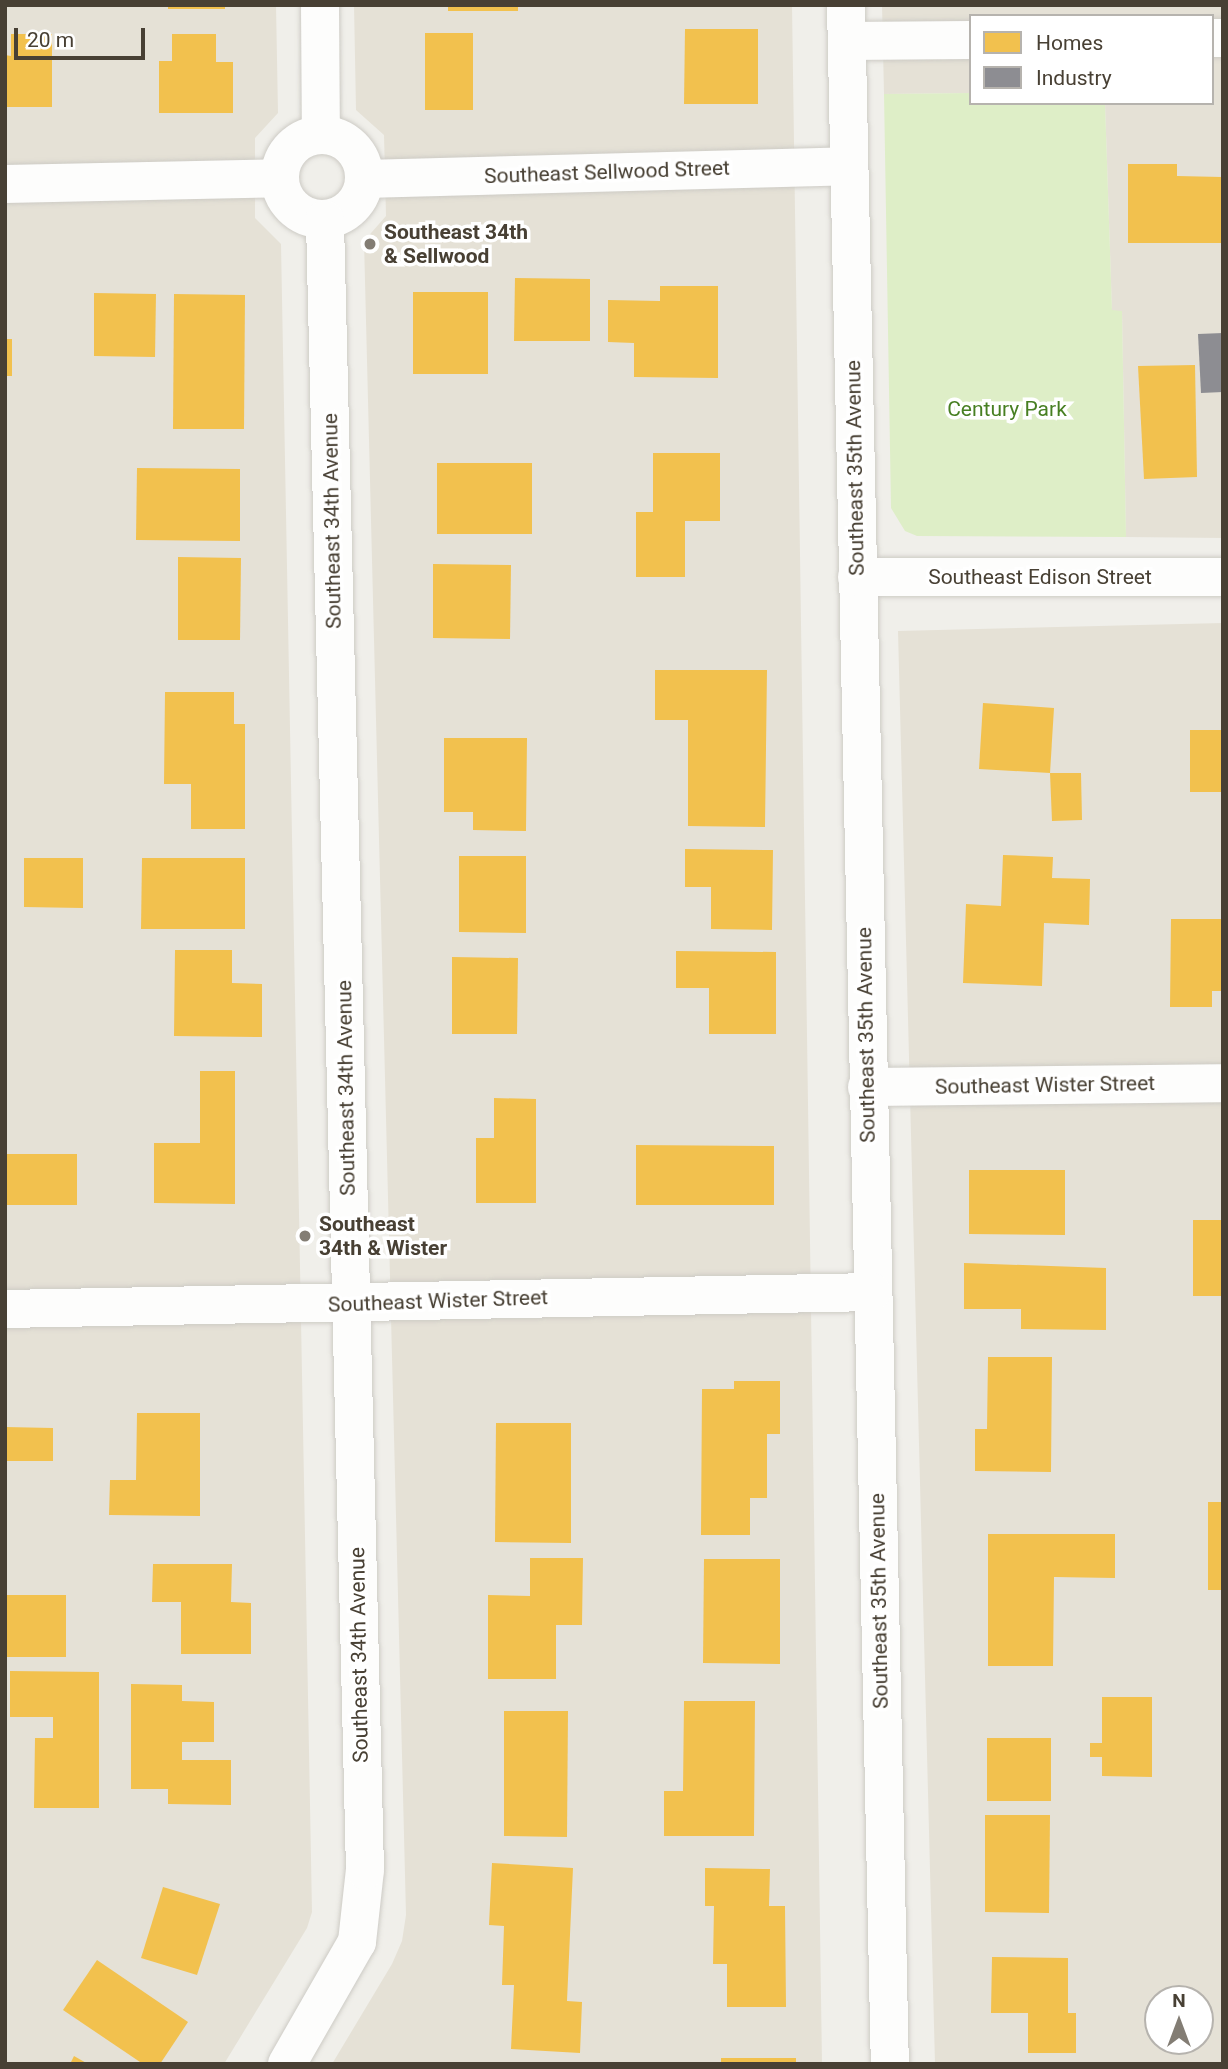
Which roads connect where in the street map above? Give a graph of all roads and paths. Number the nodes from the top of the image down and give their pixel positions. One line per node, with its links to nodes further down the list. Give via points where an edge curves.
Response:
1 (320, 5): 4 (street)
2 (846, 23): 3 (street); 5 (street, Southeast 35th Avenue)
3 (969, 40)
4 (321, 135): 6 (street, via 295,145 284,160); 7 (street, via 352,148)
5 (849, 166): 7 (street, Southeast Sellwood Street); 10 (street, Southeast 35th Avenue)
6 (280, 178): 8 (street); 9 (street, via 294,208)
7 (364, 179): 9 (street, via 352,206)
8 (5, 184)
9 (325, 219): 15 (street, Southeast 34th Avenue)
10 (857, 577): 11 (street, Southeast Edison Street); 13 (street, Southeast 35th Avenue)
11 (1223, 577)
12 (1223, 1083): 13 (street, Southeast Wister Street)
13 (867, 1087): 14 (street, Southeast 35th Avenue)
14 (872, 1293): 15 (street, Southeast Wister Street); 18 (street, Southeast 35th Avenue)
15 (351, 1303): 16 (street, Southeast Wister Street); 17 (street, Southeast 34th Avenue, via 364,1909 350,1958)
16 (5, 1309)
17 (287, 2064)
18 (890, 2064)

